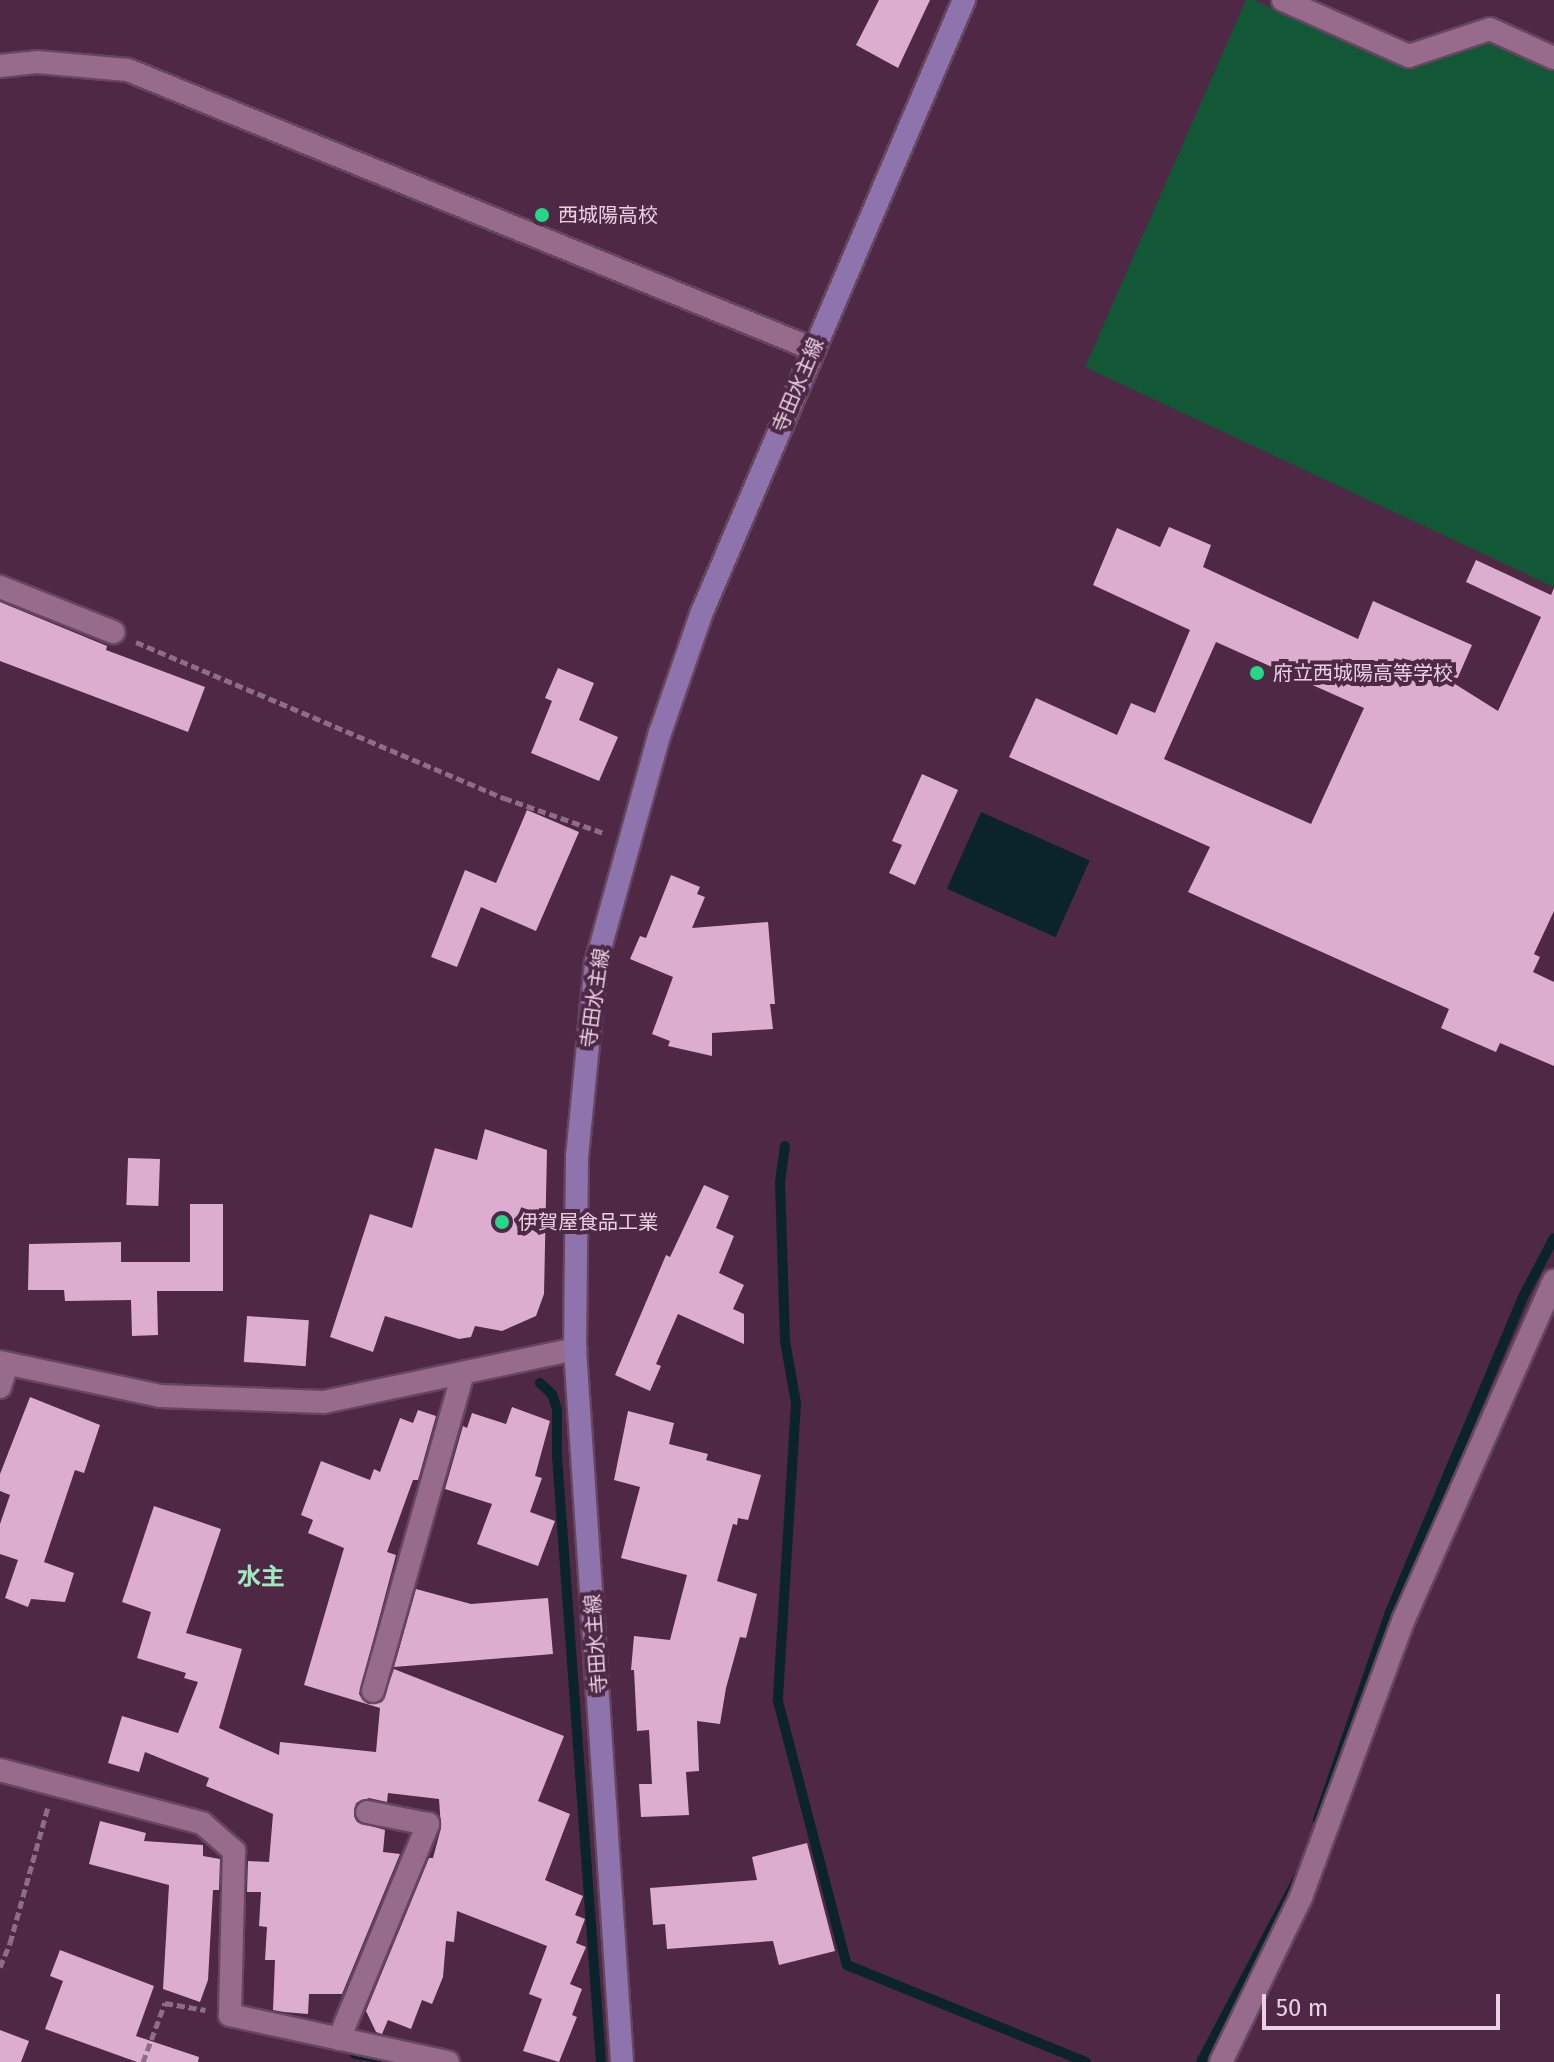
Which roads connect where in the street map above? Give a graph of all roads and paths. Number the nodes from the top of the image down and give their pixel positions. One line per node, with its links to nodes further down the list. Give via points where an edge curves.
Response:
1 (964, 0): 5 (main road, 寺田水主線)
2 (1283, 0): 3 (street, via 1409,56 1490,29)
3 (1554, 58)
4 (0, 66): 5 (street, via 37,62 128,70)
5 (813, 349): 10 (main road, 寺田水主線, via 702,612 660,733 596,963 577,1157)
6 (0, 587): 7 (street)
7 (113, 632): 8 (path, via 504,798)
8 (607, 834)
9 (1554, 1281): 24 (street, via 1404,1619 1301,1897)
10 (575, 1349): 12 (street); 23 (main road, 寺田水主線)
11 (4, 1363): 12 (street, via 160,1396 324,1402); 13 (street)
12 (463, 1374): 14 (street)
13 (0, 1387)
14 (373, 1691)
15 (0, 1770): 16 (street)
16 (55, 1783): 18 (path); 19 (street, via 202,1823 234,1851)
17 (367, 1812): 20 (street, via 428,1824)
18 (0, 1967)
19 (230, 2015): 20 (street); 22 (path, via 165,2003)
20 (339, 2039): 21 (street)
21 (438, 2061)
22 (143, 2062)
23 (622, 2062)
24 (1221, 2062)

